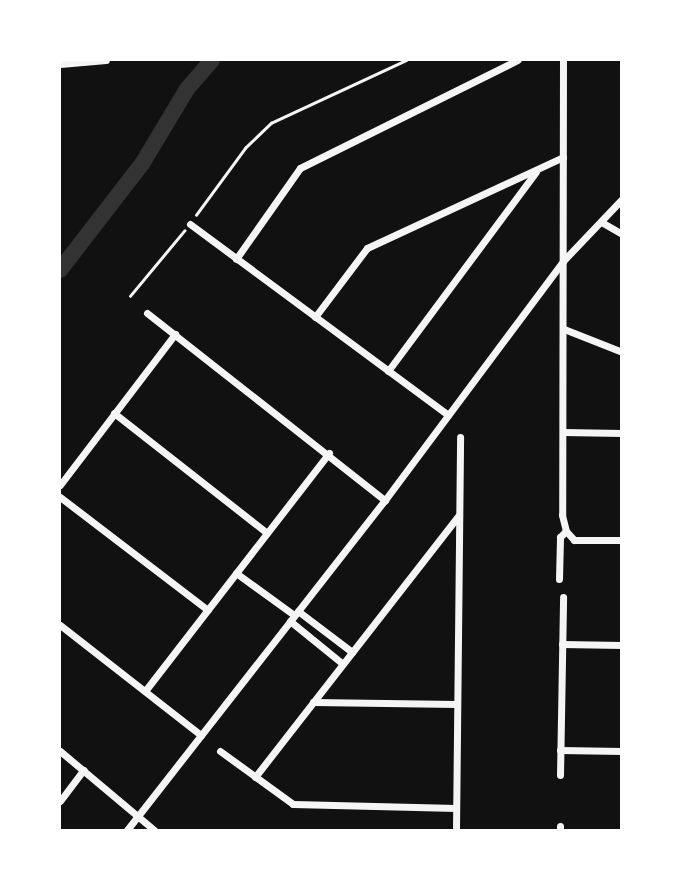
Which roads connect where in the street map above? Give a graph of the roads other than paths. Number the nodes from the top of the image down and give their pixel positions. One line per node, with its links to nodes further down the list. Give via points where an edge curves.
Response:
1 (106, 60): 4 (street)
2 (518, 60): 11 (street, via 300,168)
3 (563, 60): 5 (street)
4 (60, 64)
5 (563, 157): 6 (street); 12 (street)
6 (537, 172): 14 (street, via 368,248); 18 (street)
7 (621, 199): 8 (street)
8 (603, 223): 10 (street); 12 (street)
9 (190, 224): 11 (street)
10 (621, 234)
11 (236, 259): 14 (street)
12 (563, 261): 15 (street); 20 (street)
13 (148, 313): 16 (street)
14 (315, 317): 18 (street)
15 (564, 328): 17 (street); 21 (street)
16 (175, 334): 19 (street); 24 (street)
17 (621, 352)
18 (388, 371): 20 (street)
19 (114, 414): 25 (street); 30 (street)
20 (448, 415): 27 (street)
21 (563, 432): 22 (street); 29 (street, via 562,515)
22 (621, 433)
23 (460, 437): 28 (street)
24 (329, 453): 27 (street); 30 (street)
25 (60, 485)
26 (60, 497): 35 (street)
27 (386, 500): 36 (street)
28 (459, 515): 40 (street); 44 (street)
29 (566, 531): 31 (street, via 574,540); 33 (street, via 560,537)
30 (267, 533): 32 (street)
31 (621, 540)
32 (236, 573): 35 (street); 36 (street)
33 (559, 579)
34 (563, 597): 38 (street)
35 (208, 610): 42 (street)
36 (294, 615): 40 (street); 41 (street); 45 (street)
37 (60, 625): 42 (street)
38 (562, 644): 39 (street); 46 (street)
39 (621, 645)
40 (352, 652): 41 (street)
41 (343, 664): 43 (street)
42 (145, 691): 45 (street)
43 (313, 702): 44 (street); 52 (street)
44 (457, 704): 54 (street)
45 (201, 735): 55 (street)
46 (560, 750): 49 (street); 51 (street)
47 (60, 751): 50 (street)
48 (220, 751): 52 (street)
49 (621, 751)
50 (83, 770): 53 (street); 55 (street)
51 (560, 775)
52 (255, 777): 54 (street, via 293,804)
53 (60, 802)
54 (456, 808): 58 (street)
55 (139, 816): 56 (street); 57 (street)
56 (127, 831)
57 (154, 831)
58 (456, 831)

